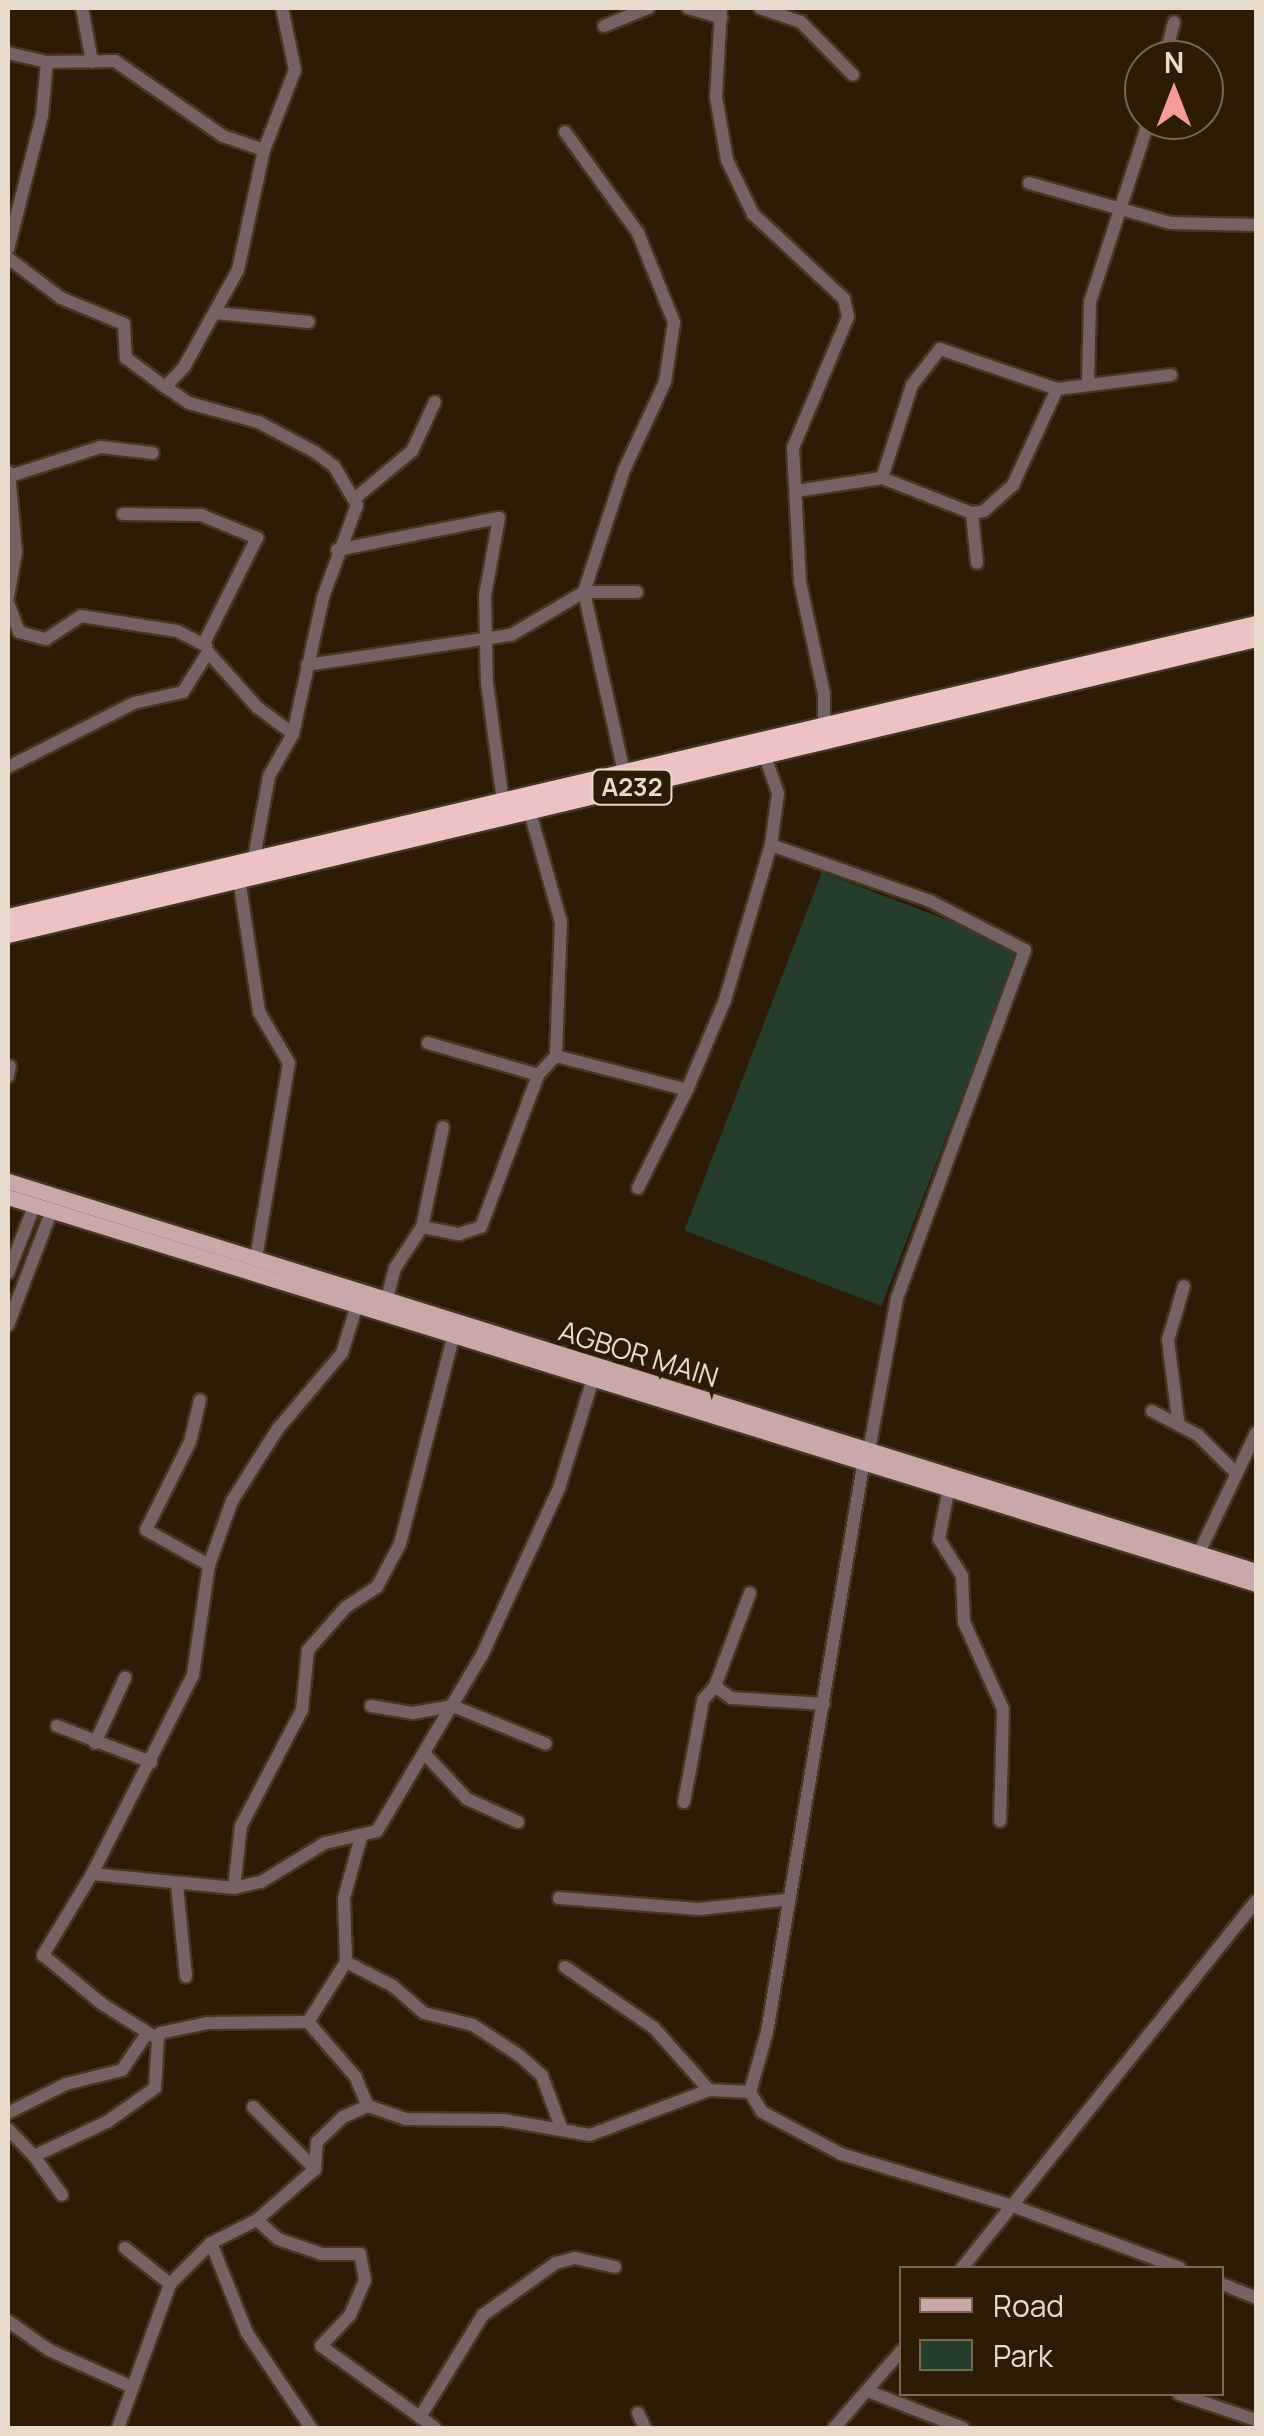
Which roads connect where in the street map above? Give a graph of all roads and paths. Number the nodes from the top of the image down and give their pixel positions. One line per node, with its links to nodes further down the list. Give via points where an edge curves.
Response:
1 (82, 8): 12 (street)
2 (282, 8): 16 (street, via 295,70)
3 (648, 8): 8 (street)
4 (688, 8): 6 (street)
5 (760, 8): 13 (street, via 801,22)
6 (722, 13): 32 (street, via 716,97 727,160 753,214 844,299 848,317 794,448)
7 (1174, 22): 9 (street)
8 (604, 26)
9 (1169, 40)
10 (8, 53): 11 (street)
11 (47, 62): 12 (street); 20 (street, via 42,116)
12 (92, 62): 16 (street, via 116,61 223,136)
13 (854, 75)
14 (565, 132): 38 (street, via 638,233 674,322 665,382 624,470)
15 (1144, 140): 18 (street)
16 (264, 150): 22 (street, via 238,270)
17 (1028, 183): 18 (street)
18 (1124, 211): 19 (street, via 1170,223); 25 (street, via 1090,302)
19 (1256, 225)
20 (8, 249)
21 (8, 258): 26 (street, via 61,298 124,324 126,358)
22 (216, 313): 23 (street); 26 (street)
23 (309, 322)
24 (1171, 375): 25 (street)
25 (1088, 382): 27 (street)
26 (165, 387): 33 (street, via 189,404 258,422 316,452 334,466)
27 (1057, 389): 31 (street, via 940,349 912,385); 34 (street, via 1013,485 984,511)
28 (436, 402): 33 (street, via 412,452)
29 (153, 453): 30 (street, via 101,447)
30 (10, 473): 40 (street, via 16,552)
31 (882, 478): 32 (street); 34 (street)
32 (796, 491): 46 (street, via 800,582 824,694)
33 (354, 499): 36 (street)
34 (972, 512): 37 (street)
35 (123, 514): 44 (street, via 201,515 257,538)
36 (337, 550): 42 (street, via 499,518 485,596); 45 (street)
37 (977, 563)
38 (584, 592): 39 (street); 42 (street, via 511,634); 50 (street)
39 (637, 592)
40 (8, 600): 44 (street, via 19,632 46,639 81,616 177,632)
41 (1256, 626): 46 (highway, A232)
42 (487, 637): 45 (street); 51 (street)
43 (1256, 638): 48 (highway, A232)
44 (206, 647): 47 (street, via 257,707); 49 (street, via 183,692 134,703)
45 (308, 664): 47 (street)
46 (824, 725): 50 (highway, A232)
47 (293, 734): 54 (street, via 269,776)
48 (764, 754): 52 (highway, A232); 53 (street, via 778,792)
49 (8, 766)
50 (624, 773): 52 (highway, A232)
51 (503, 801): 52 (highway, A232); 54 (highway, A232)
52 (528, 804): 55 (highway, A232); 59 (street, via 561,922)
53 (770, 845): 61 (street, via 725,1000); 81 (street, via 930,902 1025,950 897,1298)
54 (254, 858): 56 (highway, A232)
55 (239, 879): 57 (highway, A232); 69 (street, via 259,1012 288,1063)
56 (8, 918)
57 (8, 934)
58 (428, 1043): 60 (street)
59 (556, 1056): 60 (street); 61 (street)
60 (538, 1075): 68 (street, via 482,1227 470,1234)
61 (687, 1090): 64 (street)
62 (443, 1127): 68 (street)
63 (8, 1181): 69 (main road, AGBOR MAIN)
64 (638, 1188)
65 (8, 1197): 66 (main road, AGBOR MAIN)
66 (34, 1204): 67 (main road, AGBOR MAIN); 70 (street)
67 (52, 1210): 73 (main road, AGBOR MAIN); 74 (street)
68 (422, 1227): 72 (street, via 395,1268)
69 (256, 1259): 72 (main road, AGBOR MAIN)
70 (8, 1273)
71 (1184, 1286): 79 (street, via 1168,1340)
72 (386, 1298): 81 (main road, AGBOR MAIN)
73 (357, 1304): 75 (main road, AGBOR MAIN); 85 (street, via 342,1353 276,1430 232,1501)
74 (8, 1325)
75 (452, 1338): 76 (main road, AGBOR MAIN); 105 (street, via 400,1544 377,1587 346,1607 308,1650 302,1710 240,1826)
76 (593, 1380): 81 (main road, AGBOR MAIN); 93 (street, via 559,1488)
77 (200, 1400): 85 (street, via 190,1442 146,1530)
78 (1152, 1412): 79 (street)
79 (1178, 1420): 82 (street)
80 (1256, 1432): 82 (street)
81 (866, 1455): 83 (main road, AGBOR MAIN); 84 (main road, AGBOR MAIN); 91 (street)
82 (1234, 1471): 84 (street)
83 (949, 1487): 87 (main road, AGBOR MAIN); 100 (street, via 939,1539 962,1576 964,1622 1003,1709)
84 (1199, 1553): 86 (main road, AGBOR MAIN)
85 (209, 1565): 98 (street, via 194,1675)
86 (1256, 1571)
87 (1256, 1584)
88 (750, 1593): 90 (street)
89 (125, 1678): 95 (street)
90 (715, 1686): 91 (street, via 731,1698); 99 (street, via 702,1700)
91 (824, 1704): 107 (street)
92 (371, 1706): 93 (street, via 413,1713)
93 (453, 1706): 96 (street); 97 (street)
94 (57, 1726): 95 (street)
95 (95, 1743): 98 (street)
96 (546, 1744)
97 (425, 1754): 101 (street, via 467,1799); 102 (street, via 377,1831)
98 (151, 1762): 103 (street)
99 (684, 1802)
100 (1000, 1821)
101 (518, 1822)
102 (362, 1837): 105 (street, via 325,1843 262,1882); 109 (street, via 344,1898)
103 (92, 1874): 104 (street); 113 (street, via 43,1954)
104 (177, 1885): 105 (street); 111 (street)
105 (234, 1888)
106 (559, 1898): 107 (street, via 700,1909)
107 (784, 1900): 115 (street, via 767,2032)
108 (1256, 1901): 124 (street)
109 (346, 1962): 112 (street); 119 (street, via 393,1986 424,2014 473,2025 520,2056 542,2076)
110 (566, 1967): 114 (street, via 654,2028)
111 (186, 1977)
112 (308, 2022): 113 (street, via 206,2023); 116 (street, via 354,2076)
113 (152, 2037): 118 (street, via 122,2070 66,2084); 121 (street, via 155,2088 107,2122)
114 (709, 2090): 115 (street); 119 (street, via 590,2136)
115 (750, 2092): 124 (street, via 762,2112 810,2142)
116 (368, 2106): 119 (street, via 404,2118); 122 (street, via 342,2117 317,2142)
117 (254, 2107): 122 (street)
118 (8, 2113)
119 (560, 2127)
120 (8, 2129): 121 (street)
121 (34, 2156): 123 (street)
122 (314, 2169): 125 (street)
123 (62, 2195)
124 (1010, 2205): 128 (street); 129 (street)
125 (257, 2220): 126 (street); 140 (street, via 278,2239 322,2254 364,2258 365,2280 350,2315 321,2346)
126 (212, 2243): 131 (street); 143 (street, via 248,2333)
127 (125, 2248): 131 (street)
128 (964, 2266)
129 (1175, 2266)
130 (615, 2268): 140 (street, via 575,2258 556,2262 483,2315)
131 (170, 2284): 136 (street)
132 (1224, 2285): 133 (street)
133 (1256, 2298)
134 (8, 2322): 136 (street, via 49,2350)
135 (899, 2354): 137 (street)
136 (130, 2386): 142 (street)
137 (870, 2392): 146 (street); 147 (street)
138 (1186, 2396): 141 (street)
139 (638, 2413): 145 (street)
140 (420, 2418): 144 (street)
141 (1256, 2420)
142 (118, 2428)
143 (311, 2428)
144 (434, 2428)
145 (645, 2428)
146 (834, 2428)
147 (963, 2428)

